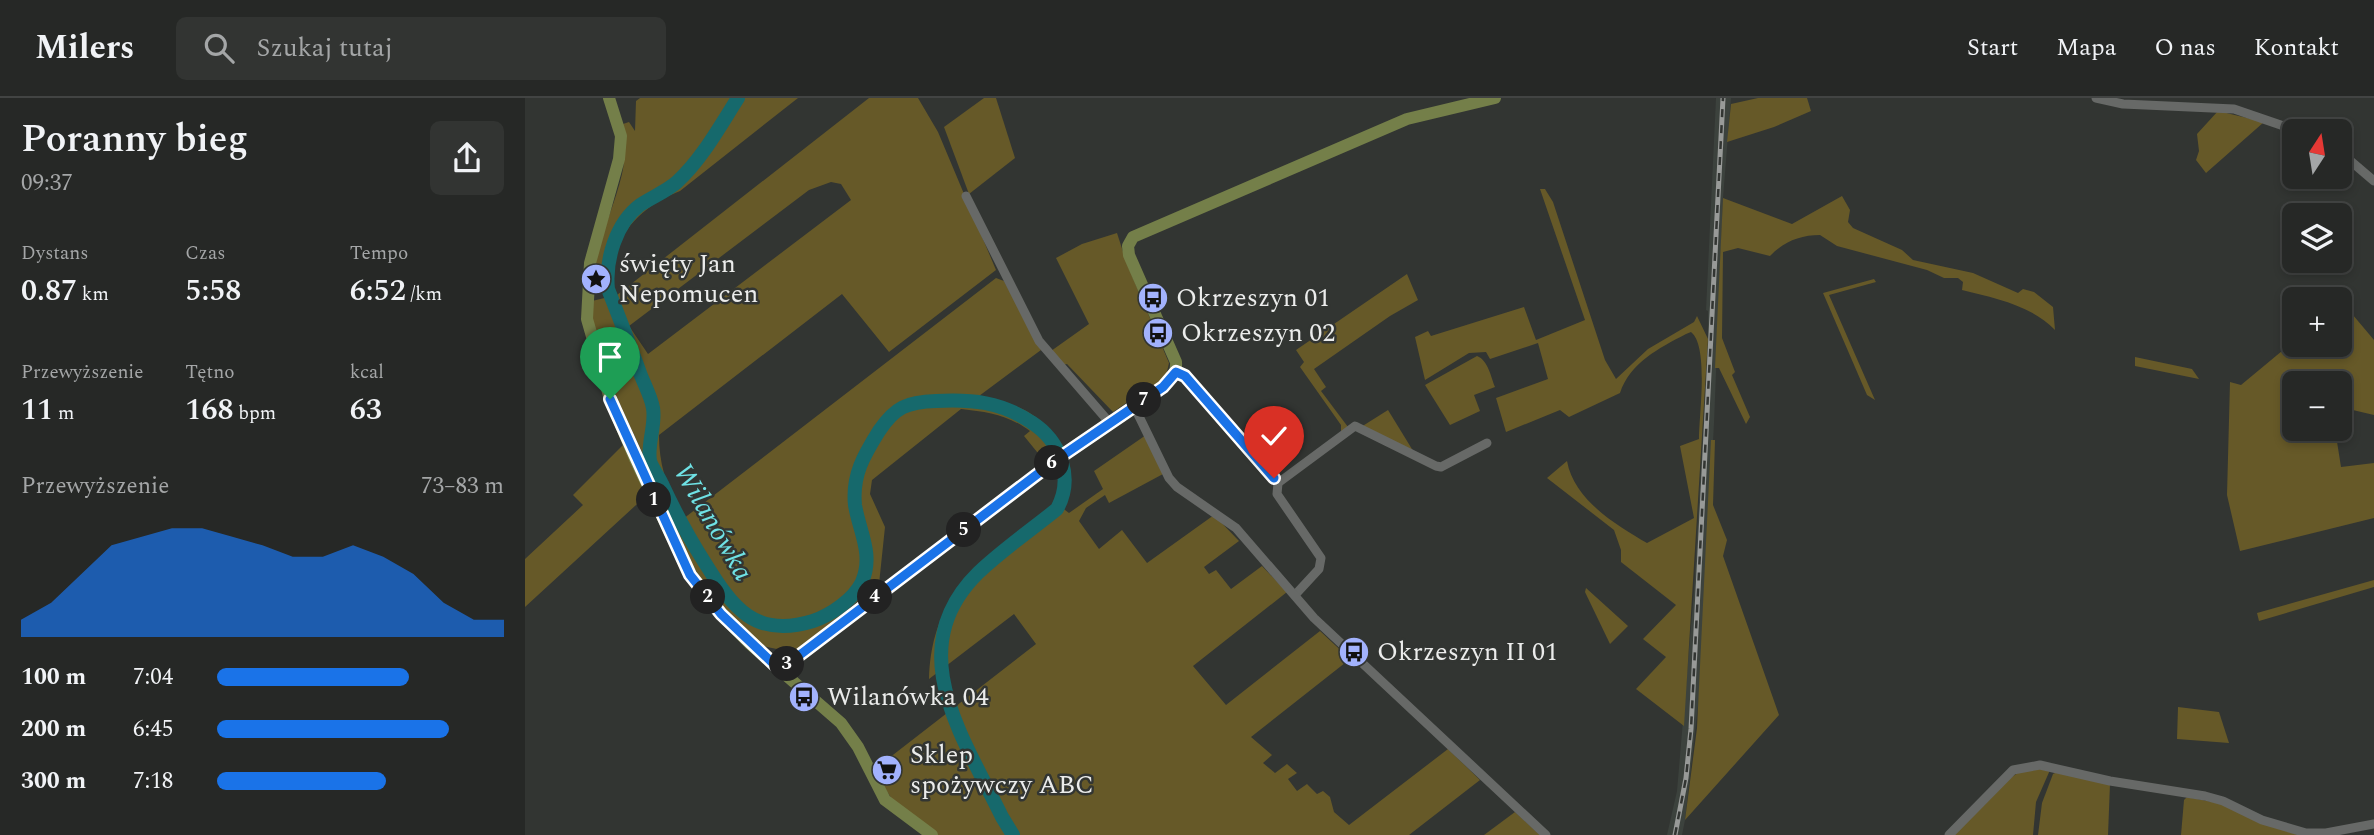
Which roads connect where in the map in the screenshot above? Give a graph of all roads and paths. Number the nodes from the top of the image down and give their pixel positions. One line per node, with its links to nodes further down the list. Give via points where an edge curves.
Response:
1 (609, 98): 14 (street, via 621,136 588,277 587,319 594,352 635,459 690,575 721,614)
2 (1495, 98): 8 (street, via 1407,119 1135,235 1128,246 1129,255 1176,362)
3 (2096, 98): 4 (street, via 2123,104 2234,110)
4 (2282, 126)
5 (2352, 162): 6 (street)
6 (2374, 181)
7 (966, 196): 10 (street, via 1039,341)
8 (1176, 372): 9 (street); 12 (street, via 1185,376)
9 (1135, 407): 10 (street); 13 (street, via 1172,481 1236,528)
10 (1109, 422): 14 (street)
11 (1487, 443): 12 (street, via 1436,467 1355,426)
12 (1278, 483): 13 (street, via 1277,494 1321,560 1319,569)
13 (1295, 595): 17 (street, via 1351,655)
14 (780, 670): 16 (street, via 841,723 885,800)
15 (2374, 824): 18 (street, via 2306,833 2206,796 2041,765 2013,770)
16 (932, 835)
17 (1546, 835)
18 (1949, 835)

